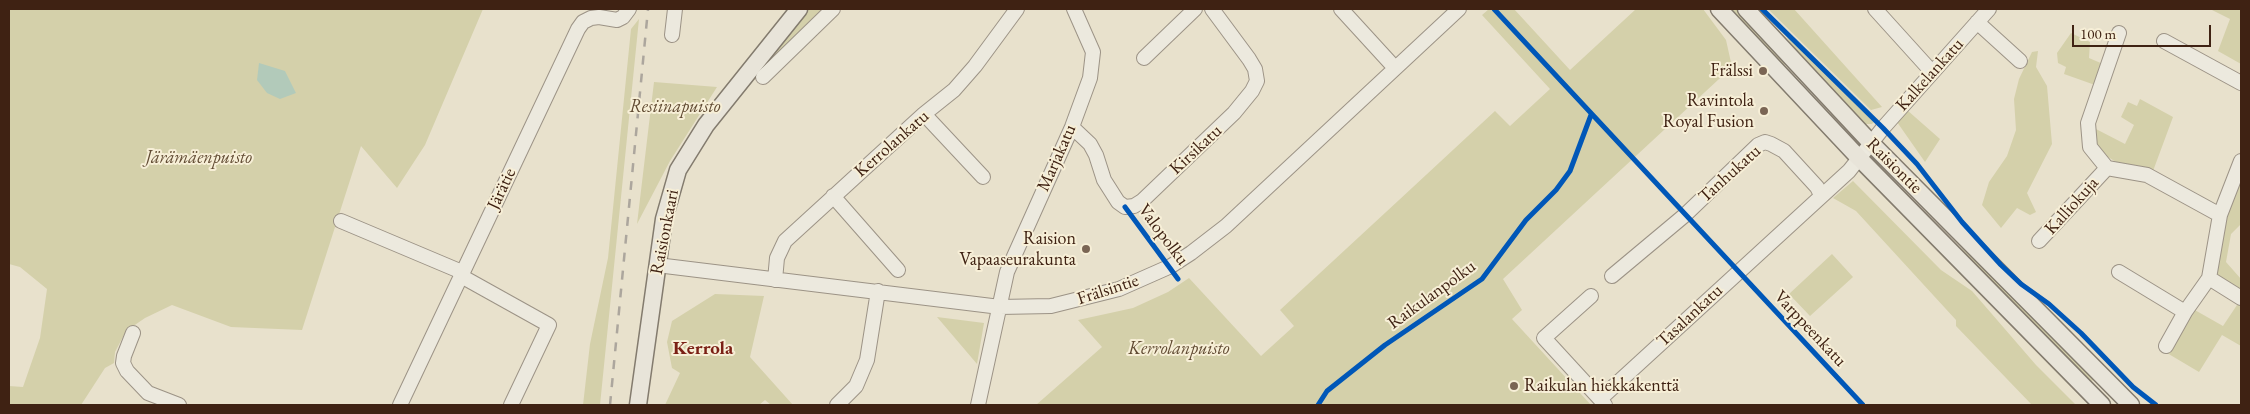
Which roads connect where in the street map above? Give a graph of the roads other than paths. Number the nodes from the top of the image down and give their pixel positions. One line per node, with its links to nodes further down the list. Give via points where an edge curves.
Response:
1 (629, 9): 41 (street, Järätie, via 617,20 591,18 578,29)
2 (675, 9): 17 (street)
3 (799, 9): 38 (main road, Raisionkaari, via 686,154 670,193)
4 (833, 9): 23 (street)
5 (1017, 9): 25 (street, Kerrolankatu, via 965,78)
6 (1074, 9): 26 (street, Marjakatu, via 1089,38 1093,65)
7 (1195, 9): 19 (street)
8 (1212, 9): 34 (street, Kirsikatu, via 1249,59 1257,81 1234,113 1206,141 1142,201)
9 (1341, 9): 21 (street)
10 (1460, 9): 21 (street, Frälsintie)
11 (1719, 9): 28 (main road, Raisiontie)
12 (1746, 9): 27 (main road, Raisiontie)
13 (1876, 9): 22 (street)
14 (1989, 9): 15 (street, Kalkelankatu)
15 (1977, 22): 20 (street); 22 (street, Kalkelankatu)
16 (2119, 33): 30 (street, Kalliokuja, via 2088,123 2090,148)
17 (672, 35)
18 (2164, 41): 24 (street)
19 (1144, 58)
20 (2020, 61)
21 (1395, 68): 48 (street, Frälsintie, via 1226,226 1171,266 1119,289 1074,302 1052,306)
22 (1932, 72): 27 (street, Kalkelankatu)
23 (763, 77)
24 (2241, 83)
25 (924, 114): 31 (street); 33 (street, Kerrolankatu)
26 (1072, 127): 34 (street, Valopolku, via 1090,144 1110,191); 48 (street, Marjakatu, via 1007,272)
27 (1871, 143): 28 (street, Tasalankatu); 60 (main road, Raisiontie)
28 (1859, 158): 32 (street, Tasalankatu); 59 (main road, Raisiontie)
29 (2241, 161): 35 (street)
30 (2106, 168): 35 (street, via 2146,175); 37 (street, Kalliokuja)
31 (983, 177)
32 (1821, 195): 42 (street, Tanhukatu, via 1784,151 1765,142); 52 (street, Tasalankatu)
33 (833, 196): 39 (street); 44 (street, Kerrolankatu, via 780,248)
34 (1125, 207)
35 (2220, 215): 43 (street)
36 (341, 221): 41 (street)
37 (2039, 241)
38 (657, 264): 44 (street, Frälsintie); 56 (main road, Raisionkaari)
39 (898, 270)
40 (2119, 272): 49 (street)
41 (462, 274): 54 (street, Järätie); 55 (street, via 548,325)
42 (1612, 276)
43 (2209, 278): 47 (street); 49 (street)
44 (775, 280): 45 (street, Frälsintie)
45 (878, 291): 48 (street, Frälsintie); 57 (street, via 867,360 856,386)
46 (1591, 296): 52 (street, via 1544,338)
47 (2241, 298)
48 (1000, 307): 58 (street, Marjakatu)
49 (2185, 312): 51 (street)
50 (133, 333): 53 (street, via 124,363 141,387)
51 (2166, 346)
52 (1602, 402)
53 (168, 404)
54 (400, 405)
55 (511, 405)
56 (638, 405)
57 (837, 405)
58 (978, 405)
59 (2102, 405)
60 (2131, 405)

